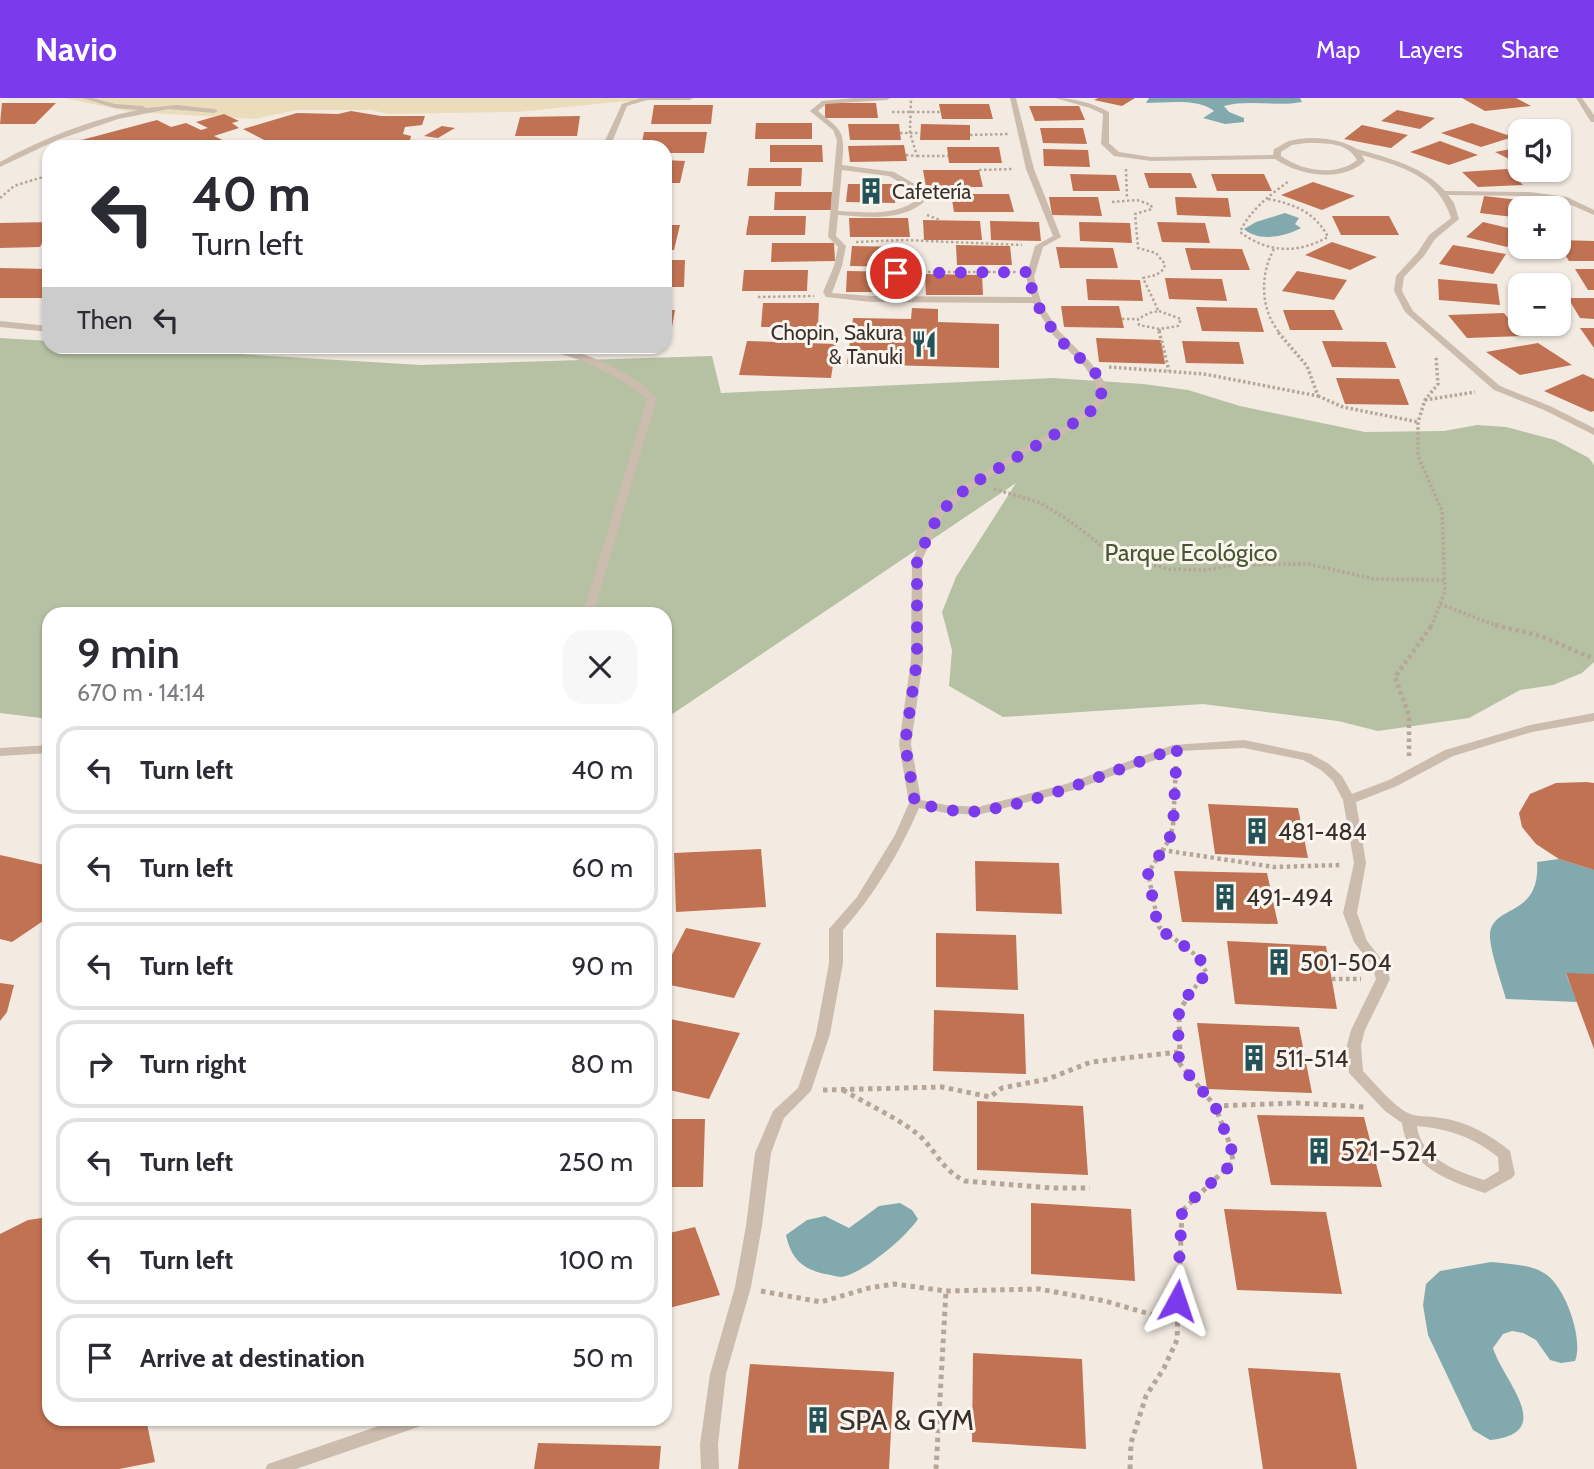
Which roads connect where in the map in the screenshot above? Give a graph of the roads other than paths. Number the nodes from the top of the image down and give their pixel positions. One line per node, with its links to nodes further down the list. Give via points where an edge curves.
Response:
1 (85, 98): 8 (lane, via 115,106)
2 (690, 98): 12 (lane, via 648,98 624,105)
3 (887, 98): 17 (lane, via 831,100 814,111 841,135)
4 (1013, 98): 21 (lane, via 1031,169 1058,237 1040,246 1030,277)
5 (1058, 98): 15 (lane, via 1107,113 1105,144 1117,154 1194,161)
6 (1580, 99): 7 (lane); 10 (lane)
7 (1594, 100)
8 (154, 108): 9 (lane); 11 (lane)
9 (214, 111)
10 (1594, 120)
11 (50, 140)
12 (609, 140)
13 (42, 143): 16 (lane)
14 (1355, 150): 15 (lane, via 1325,142 1297,142 1279,148); 15 (lane, via 1362,160 1333,171 1308,170); 18 (lane, via 1423,175)
15 (1277, 157)
16 (0, 165)
17 (839, 167): 19 (lane); 19 (lane, via 891,174 922,192 922,200 914,209)
18 (1445, 193): 20 (lane, via 1531,194 1564,199); 25 (lane, via 1452,200 1455,219 1432,237 1400,276 1398,287 1409,312 1497,388)
19 (835, 213): 21 (lane, via 832,237 842,246 829,295)
20 (1594, 213)
21 (1036, 300): 31 (lane, via 1056,333 1101,384 1100,401 1064,431 969,486 940,512 917,559 917,660 905,744)
22 (0, 324): 23 (lane)
23 (42, 328)
24 (572, 354): 26 (lane, via 629,380 652,398)
25 (1594, 432)
26 (590, 607)
27 (1594, 717): 30 (lane, via 1449,753)
28 (42, 749): 29 (lane)
29 (0, 752)
30 (1349, 800): 31 (lane, via 1338,779 1307,757 1244,744 1177,748 1070,787 978,811); 32 (lane, via 1360,863 1350,913 1383,979 1358,1030 1356,1073)
31 (915, 803): 35 (lane, via 862,900 836,929 836,963 823,1034 804,1091 778,1115 763,1153 743,1287 718,1374)
32 (1409, 1120): 32 (lane, via 1409,1137 1422,1156 1451,1175 1485,1186 1507,1174 1506,1155 1479,1133 1439,1122)
33 (400, 1426): 34 (lane)
34 (274, 1469)
35 (710, 1469)

